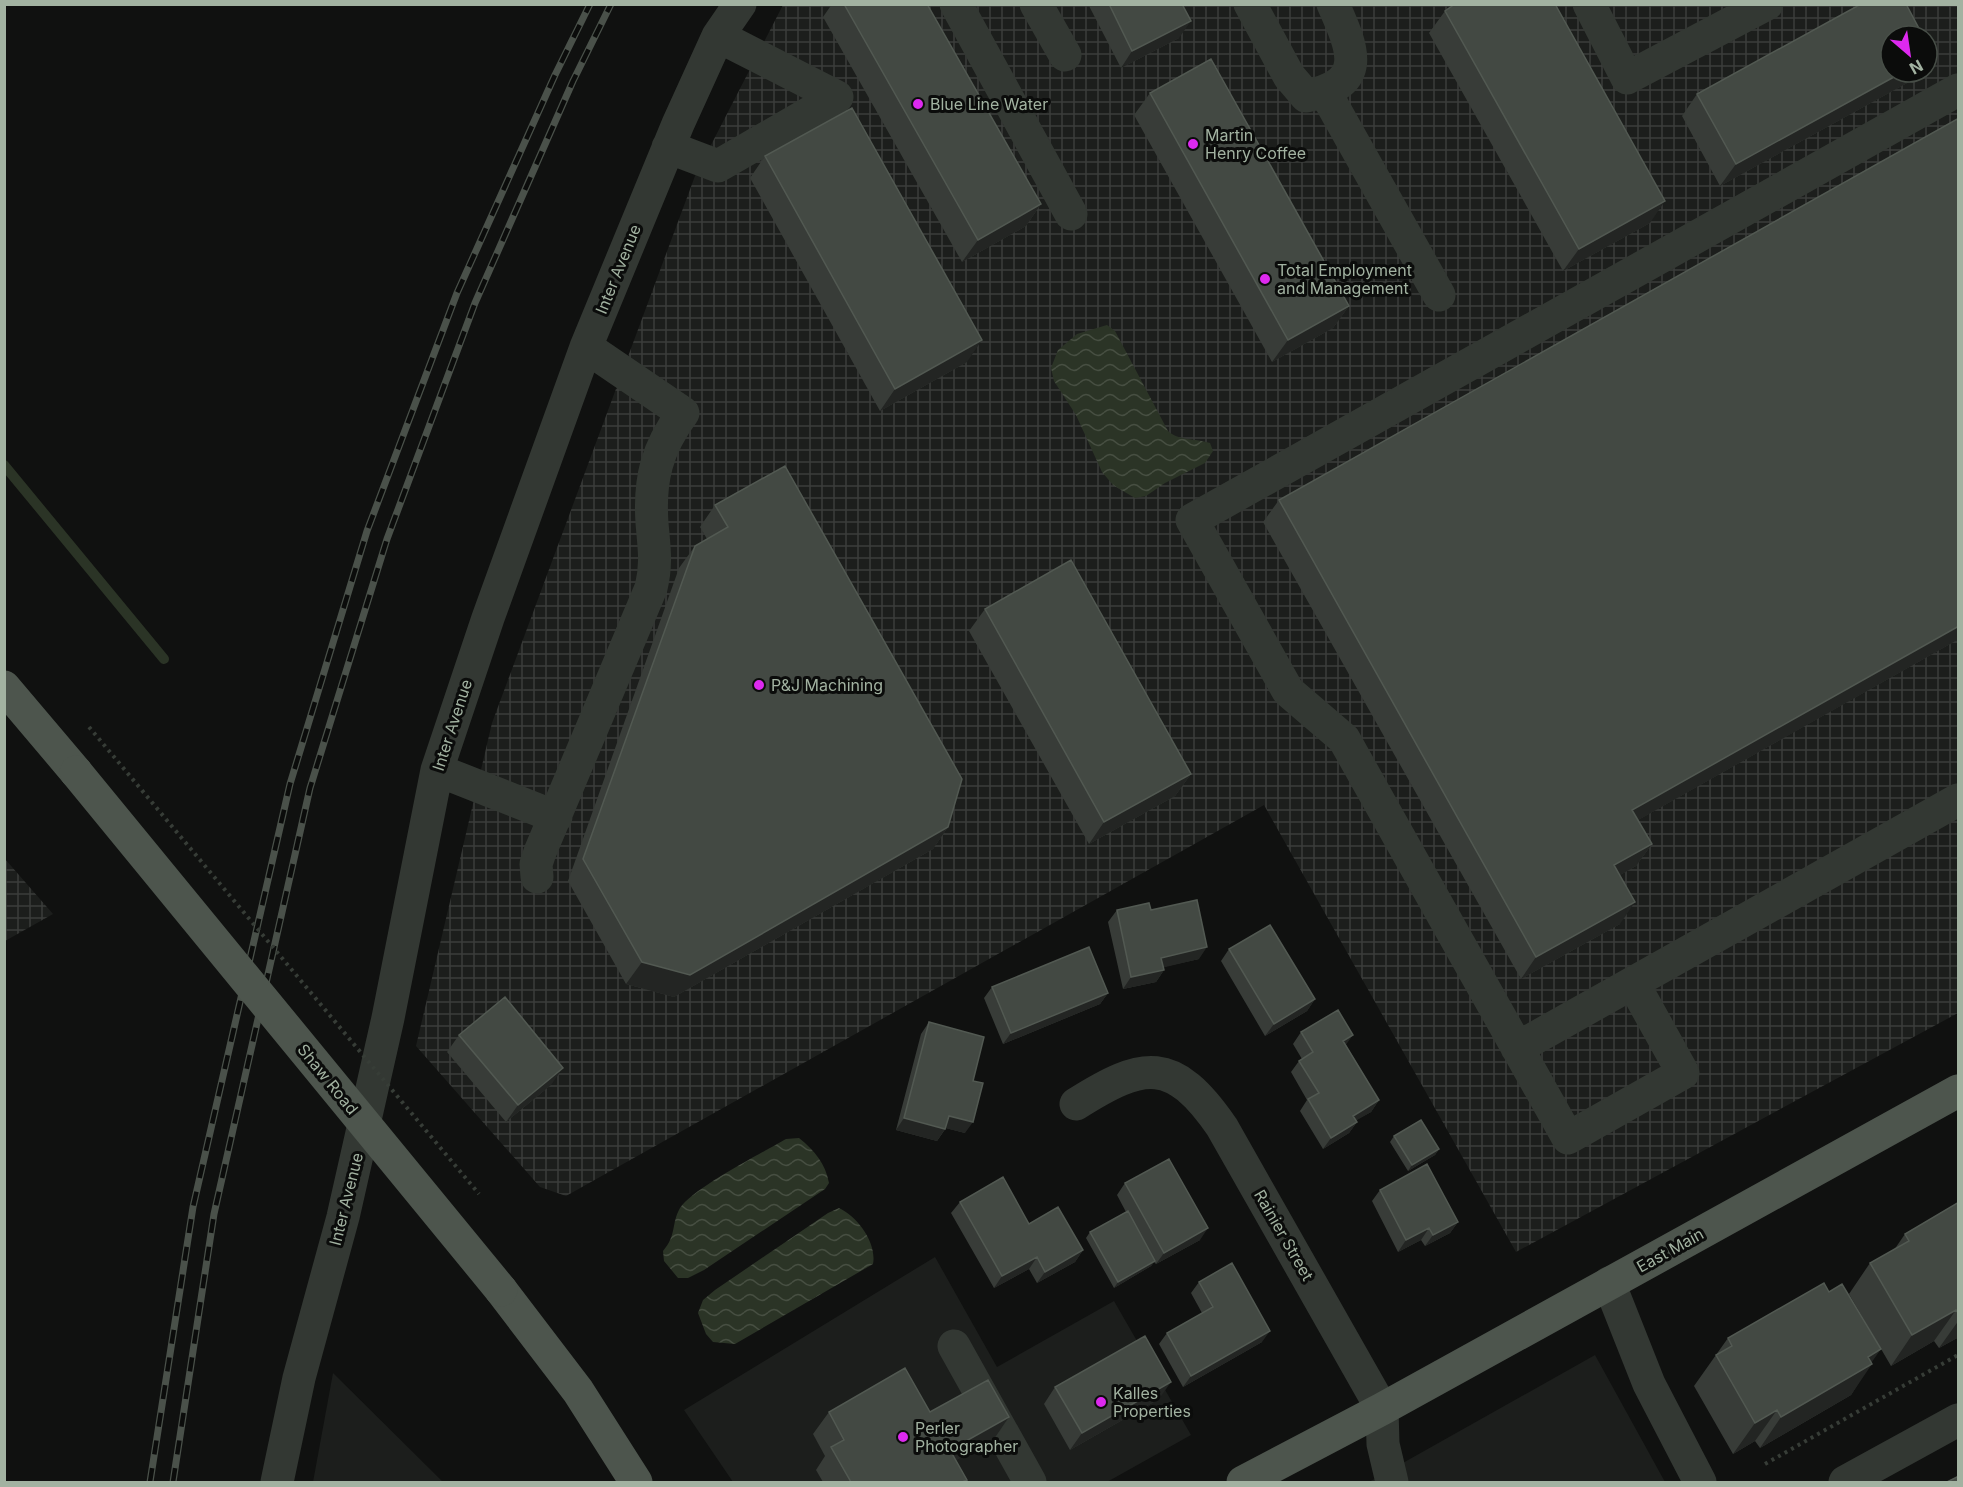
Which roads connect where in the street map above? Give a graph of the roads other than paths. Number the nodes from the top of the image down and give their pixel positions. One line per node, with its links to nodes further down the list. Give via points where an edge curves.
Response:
1 (740, 4): 8 (street, Inter Avenue)
2 (956, 4): 13 (street)
3 (1036, 4): 9 (street)
4 (1250, 4): 11 (street, via 1289,76 1306,96)
5 (1333, 4): 11 (street, via 1352,64 1345,80)
6 (1589, 4): 7 (street, via 1628,78)
7 (1767, 4)
8 (718, 36): 12 (street, Inter Avenue); 12 (street, via 837,97 718,166)
9 (1065, 55)
10 (1959, 90): 22 (street, via 1192,520 1288,691 1344,739)
11 (1325, 92): 14 (street)
12 (668, 147): 15 (street, Inter Avenue)
13 (1071, 214)
14 (1439, 295)
15 (586, 347): 17 (street, Inter Avenue); 19 (street, via 683,413 669,432 652,483 656,569 651,588)
16 (4, 687): 30 (main road, Shaw Road, bridge, via 501,1290 578,1391)
17 (437, 770): 19 (street); 29 (street, Inter Avenue, via 351,1184 299,1378)
18 (1956, 807): 21 (street)
19 (556, 817): 20 (street, via 536,864)
20 (537, 877)
21 (1633, 983): 22 (street); 22 (street, via 1683,1073 1568,1138)
22 (1517, 1048)
23 (1959, 1091): 25 (main road, East Main)
24 (1076, 1104): 27 (street, Rainier Street, via 1119,1078 1138,1073 1169,1076 1196,1093 1222,1127)
25 (1610, 1283): 27 (main road, East Main); 35 (street, via 1649,1384)
26 (954, 1346): 31 (street)
27 (1382, 1409): 32 (main road, East Main); 33 (main road, East Main); 34 (street, via 1383,1444)
28 (1959, 1420): 36 (street)
29 (277, 1482)
30 (636, 1482)
31 (1030, 1482)
32 (1243, 1482)
33 (1257, 1482)
34 (1392, 1482)
35 (1700, 1482)
36 (1845, 1482)

